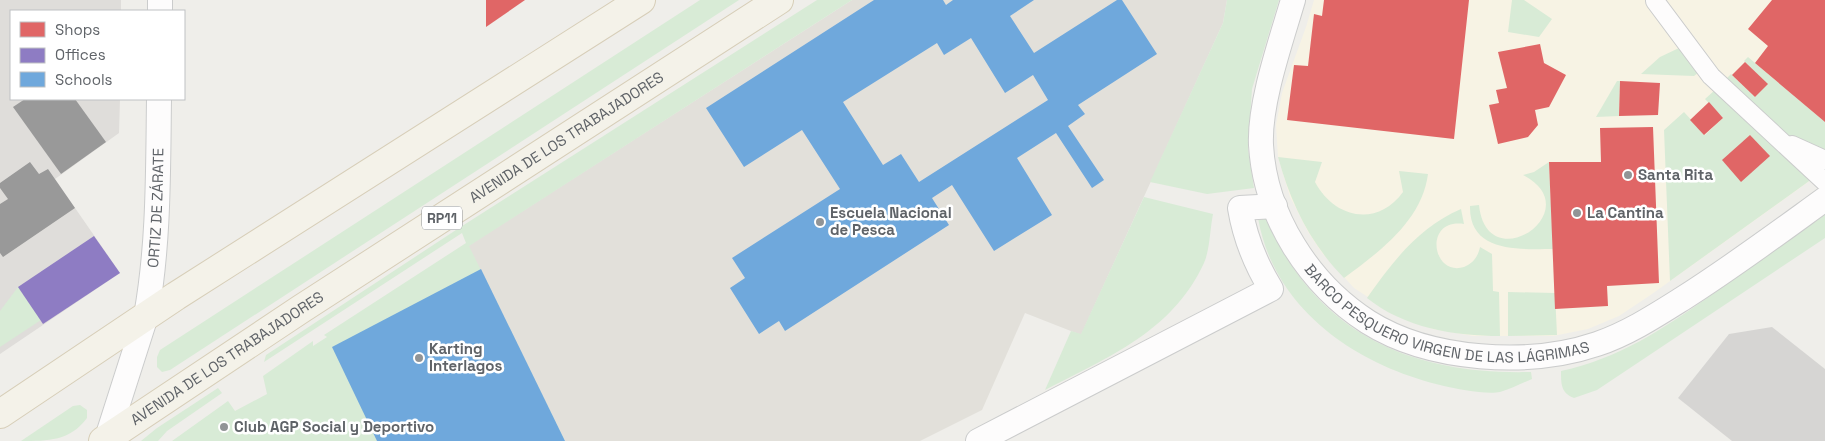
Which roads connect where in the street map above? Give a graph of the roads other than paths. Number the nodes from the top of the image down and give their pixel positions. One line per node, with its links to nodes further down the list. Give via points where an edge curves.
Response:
1 (779, 0): 13 (main road, AVENIDA DE LOS TRABAJADORES / RP11, via 301,309)
2 (1293, 0): 10 (street, BARCO PESQUERO VIRGEN DE LAS LÁGRIMAS, via 1262,122 1263,160)
3 (639, 1): 11 (main road)
4 (1655, 1): 6 (street, via 1711,76)
5 (159, 100): 11 (street, ORTIZ DE ZÁRATE, via 154,251)
6 (1778, 138): 7 (street); 8 (street)
7 (1825, 160)
8 (1825, 182)
9 (1825, 199): 10 (street, BARCO PESQUERO VIRGEN DE LAS LÁGRIMAS, via 1711,280 1620,335 1572,352 1523,358 1428,347 1370,323 1346,306 1316,276 1290,238)
10 (1275, 206): 14 (street, via 1240,208 1244,231 1270,289)
11 (146, 316): 12 (main road); 13 (street, ORTIZ DE ZÁRATE)
12 (0, 414)
13 (105, 440)
14 (978, 441)

